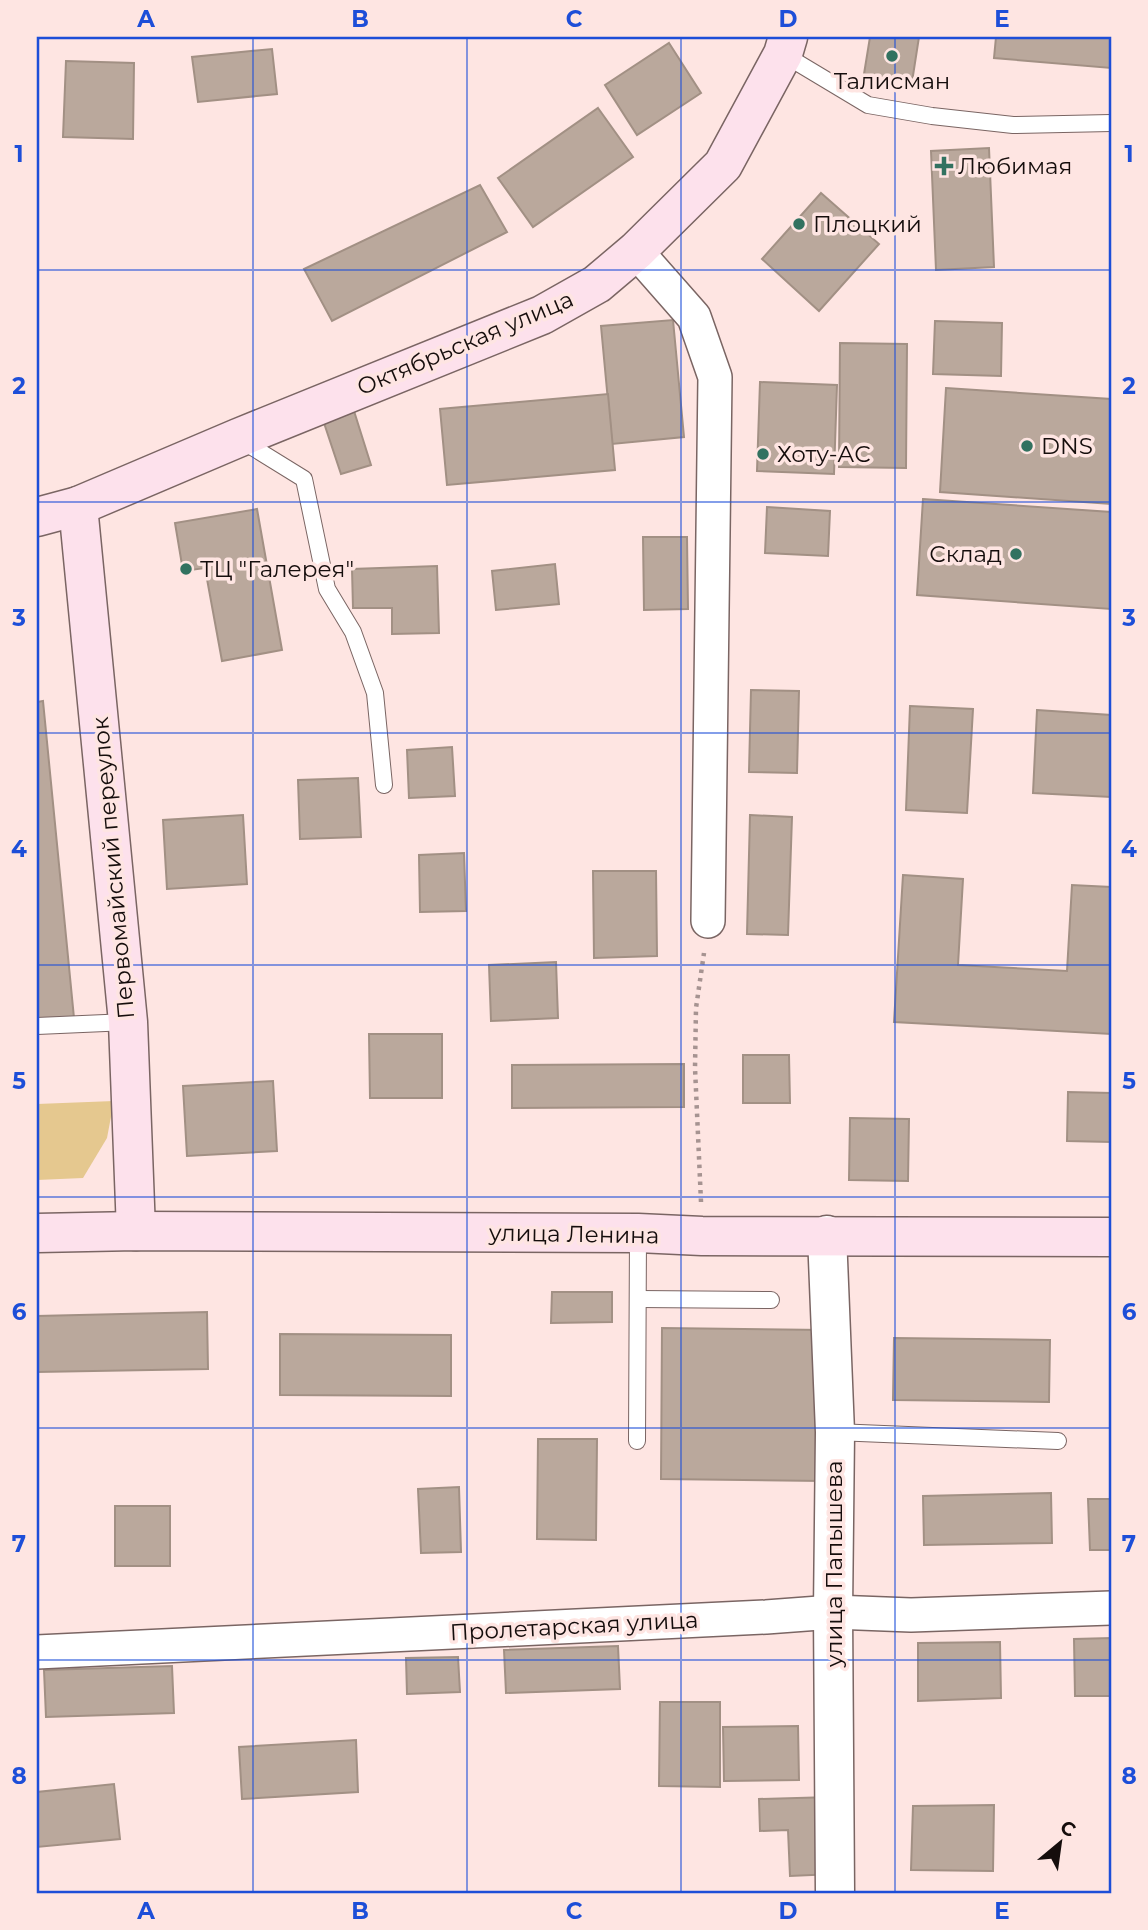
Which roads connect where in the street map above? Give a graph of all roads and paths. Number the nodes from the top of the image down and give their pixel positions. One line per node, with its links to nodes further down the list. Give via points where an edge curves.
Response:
1 (786, 46): 2 (lane, via 868,105 1013,125); 3 (main road, Октябрьская улица, via 723,165)
2 (1111, 122)
3 (636, 251): 4 (main road, Октябрьская улица, via 597,285 542,315); 8 (street, via 694,317 715,377)
4 (238, 438): 5 (main road, Октябрьская улица); 7 (lane, via 304,479 327,589 353,632 375,693)
5 (78, 506): 6 (main road, Октябрьская улица); 9 (main road, Первомайский переулок)
6 (37, 517)
7 (384, 785)
8 (708, 920): 15 (path, via 696,1008)
9 (128, 1021): 10 (lane); 11 (main road, Первомайский переулок)
10 (37, 1026)
11 (136, 1231): 12 (main road, улица Ленина); 13 (main road, улица Ленина)
12 (37, 1233)
13 (638, 1233): 15 (main road, улица Ленина); 17 (lane)
14 (827, 1235): 15 (main road, улица Ленина); 16 (main road, улица Ленина); 19 (street, улица Папышева)
15 (702, 1236)
16 (1111, 1237)
17 (639, 1299): 18 (lane); 20 (lane)
18 (771, 1300)
19 (835, 1432): 21 (lane); 23 (street, улица Папышева)
20 (637, 1441)
21 (1058, 1441)
22 (1111, 1608): 23 (street, Пролетарская улица, via 911,1615)
23 (833, 1612): 24 (street, Пролетарская улица); 25 (street, улица Папышева)
24 (37, 1652)
25 (835, 1893)

